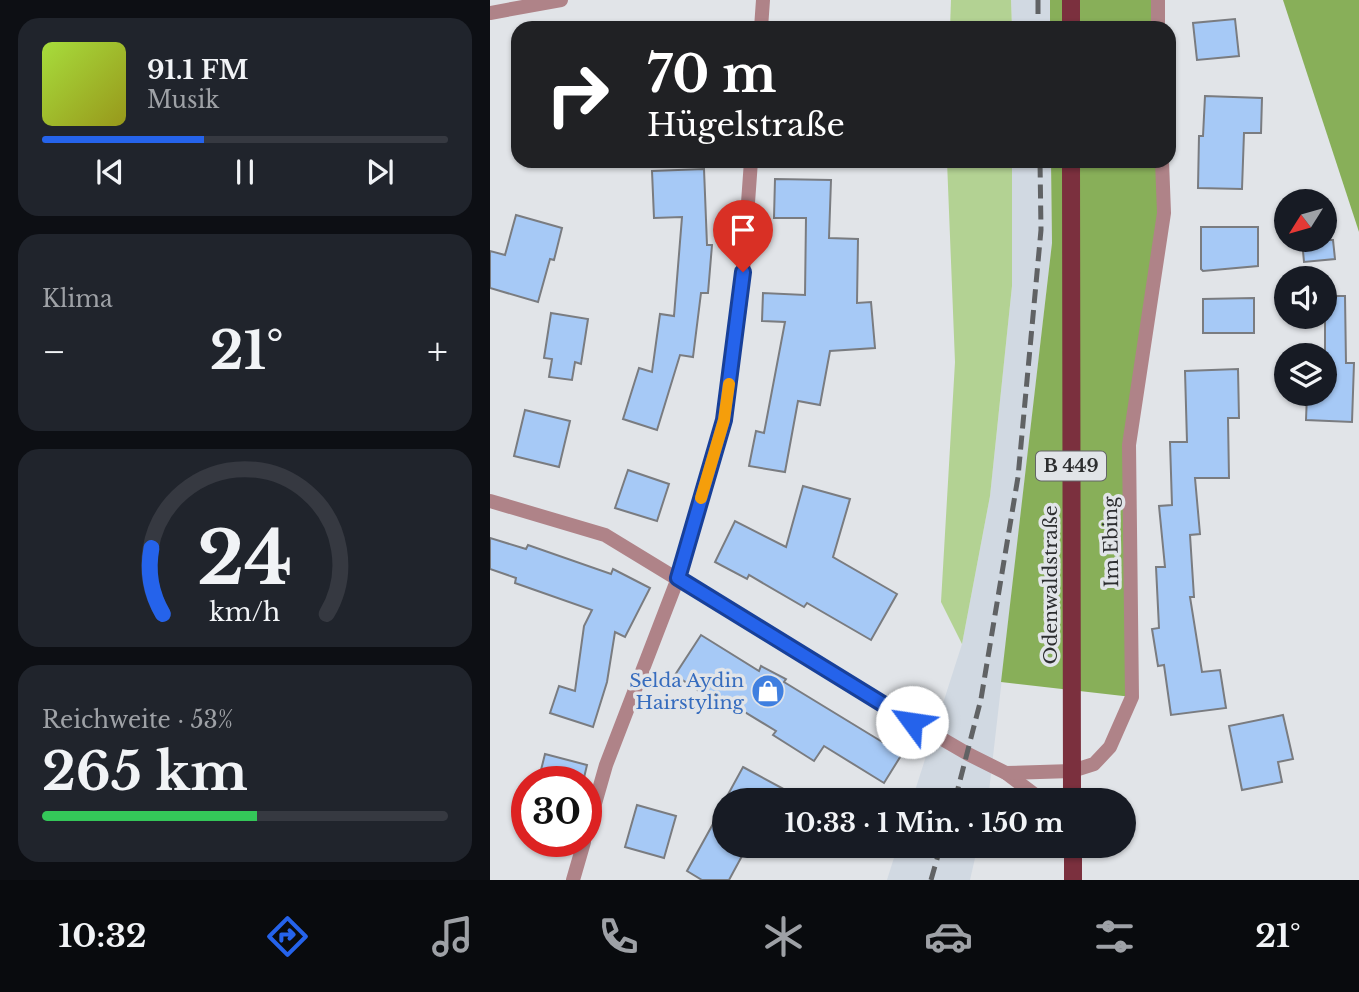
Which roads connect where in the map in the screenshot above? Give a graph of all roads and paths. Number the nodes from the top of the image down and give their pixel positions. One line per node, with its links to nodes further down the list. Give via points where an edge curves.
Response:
1 (561, 0): 5 (street)
2 (763, 0): 6 (street)
3 (1071, 0): 7 (main road)
4 (1157, 0): 8 (street)
5 (490, 13)
6 (762, 21)
7 (1071, 21)
8 (1158, 21)
9 (750, 168): 13 (street, via 741,300 724,420)
10 (1071, 168): 14 (main road, Odenwaldstraße / B 449)
11 (1163, 168): 14 (street, Im Ebing, via 1164,213 1129,445 1132,697 1107,752 1090,767)
12 (490, 500): 13 (street, via 605,535)
13 (678, 578): 15 (street, via 894,711); 16 (street)
14 (1072, 771): 15 (street); 18 (main road, Odenwaldstraße / B 449)
15 (1006, 773): 17 (street)
16 (602, 779)
17 (1026, 788)
18 (1072, 788)
19 (580, 857): 21 (street)
20 (1073, 858): 22 (main road)
21 (573, 880)
22 (1073, 880)

